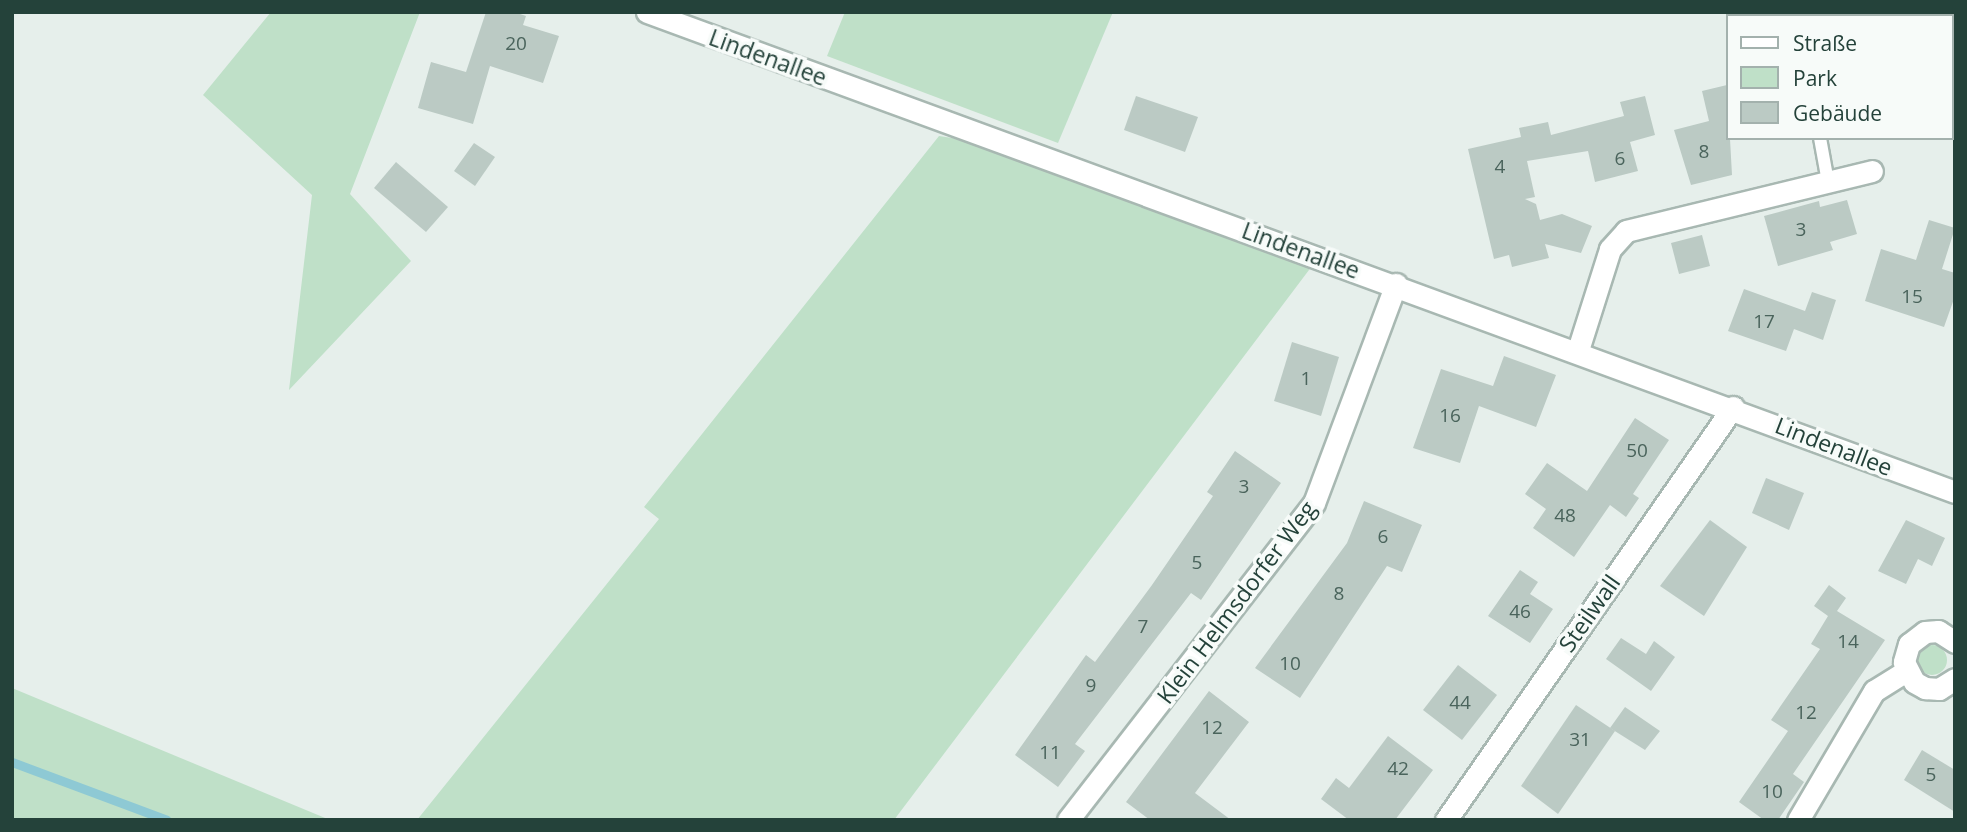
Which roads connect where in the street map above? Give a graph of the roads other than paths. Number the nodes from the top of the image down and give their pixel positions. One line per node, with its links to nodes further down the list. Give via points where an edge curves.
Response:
1 (647, 12): 5 (street, Lindenallee)
2 (1820, 140): 4 (lane)
3 (1872, 171): 4 (street)
4 (1828, 182): 6 (street, via 1626,231 1611,248)
5 (1396, 284): 6 (street, Lindenallee); 12 (street, Klein Helmsdorfer Weg, via 1314,503)
6 (1578, 351): 7 (street, Lindenallee)
7 (1733, 407): 8 (street, Lindenallee); 13 (street, Steilwall)
8 (1955, 492)
9 (1955, 642): 10 (street, via 1938,631 1916,637 1905,652)
10 (1906, 671): 11 (street, via 1925,688 1939,689); 14 (street, via 1874,691)
11 (1955, 679)
12 (1068, 820)
13 (1446, 820)
14 (1798, 820)

